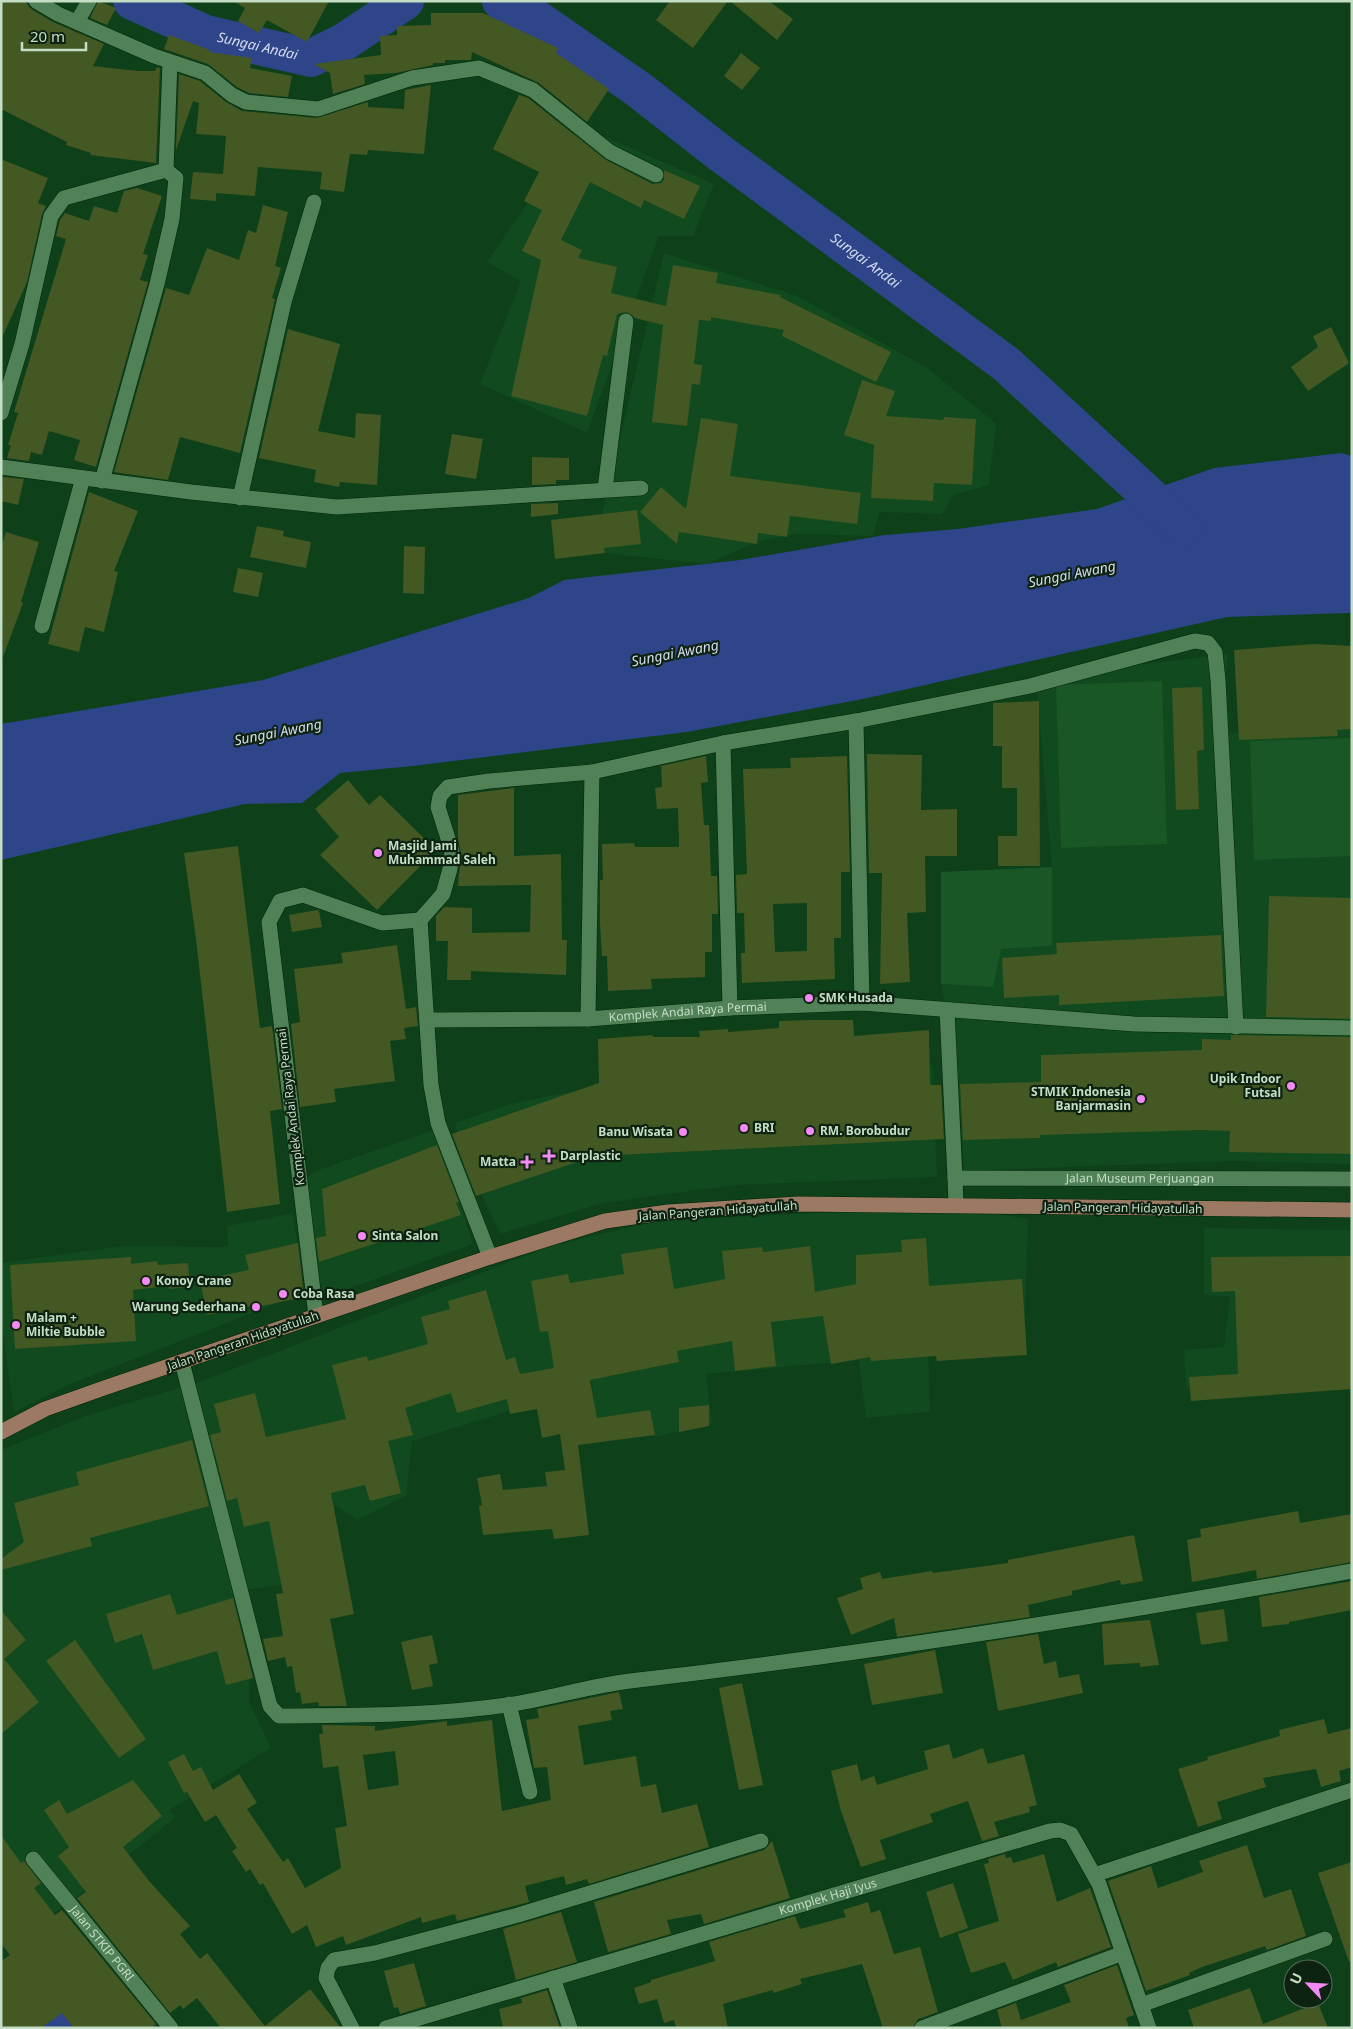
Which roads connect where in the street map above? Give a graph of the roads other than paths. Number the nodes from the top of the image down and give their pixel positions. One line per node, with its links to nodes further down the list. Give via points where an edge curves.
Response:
1 (36, 1): 2 (street, via 58,14)
2 (83, 12): 3 (street)
3 (170, 62): 4 (street); 5 (street, via 205,72 232,95 246,102 318,109 412,78 479,68 533,90 610,152)
4 (166, 170): 8 (street, via 64,198 57,206 51,216 22,344); 11 (street, via 176,178 172,219)
5 (656, 175)
6 (314, 202): 14 (street, via 284,302)
7 (626, 321): 13 (street)
8 (1, 413)
9 (1, 467): 10 (street)
10 (83, 478): 11 (street); 15 (street)
11 (102, 481): 14 (street)
12 (641, 488): 13 (street)
13 (606, 489): 14 (street, via 337,507)
14 (240, 498)
15 (42, 626)
16 (856, 721): 17 (street); 20 (street); 25 (street, via 1030,686 1187,643 1203,642 1212,646 1218,680)
17 (723, 744): 18 (street); 21 (street)
18 (592, 772): 19 (street, via 489,780 448,787 440,796 438,807 452,850 450,869 443,894); 23 (street)
19 (420, 920): 24 (street); 32 (street, Komplek Andai Raya Permai, via 382,923 303,895 280,902 269,922)
20 (862, 1003): 21 (street, Komplek Andai Raya Permai); 22 (street, Komplek Andai Raya Permai)
21 (730, 1008): 23 (street, Komplek Andai Raya Permai)
22 (947, 1010): 25 (street, Komplek Andai Raya Permai, via 1134,1024); 27 (street)
23 (588, 1019): 24 (street, Komplek Andai Raya Permai)
24 (427, 1020): 31 (street, via 431,1084 438,1123)
25 (1236, 1027): 26 (street, Komplek Andai Raya Permai)
26 (1352, 1028)
27 (955, 1178): 28 (street, Jalan Museum Perjuangan); 29 (street)
28 (1352, 1179)
29 (956, 1204): 30 (main road, Jalan Pangeran Hidayatullah); 31 (main road, Jalan Pangeran Hidayatullah, via 798,1204 668,1212 605,1221)
30 (1352, 1210)
31 (490, 1257): 32 (main road, Jalan Pangeran Hidayatullah)
32 (316, 1316): 33 (main road, Jalan Pangeran Hidayatullah)
33 (182, 1362): 34 (main road, Jalan Pangeran Hidayatullah, via 45,1409); 36 (street, via 229,1553 274,1713 279,1716 433,1714)
34 (1, 1432)
35 (1352, 1571): 36 (street, via 1182,1602 821,1659 621,1683)
36 (509, 1704): 38 (street)
37 (1352, 1790): 41 (street)
38 (530, 1792)
39 (761, 1840): 47 (street, via 518,1915 375,1953 334,1960 326,1978)
40 (33, 1859): 46 (street, Jalan STKIP PGRI)
41 (1094, 1875): 43 (street, Komplek Haji Iyus); 44 (street, Komplek Haji Iyus, via 1071,1834 1050,1831)
42 (1325, 1939): 45 (street)
43 (1123, 1953): 45 (street, Komplek Haji Iyus); 50 (street)
44 (553, 1978): 48 (street, Komplek Haji Iyus); 49 (street)
45 (1141, 2006): 51 (street, Komplek Haji Iyus)
46 (172, 2028)
47 (352, 2028)
48 (386, 2028)
49 (570, 2028)
50 (922, 2028)
51 (1148, 2028)

